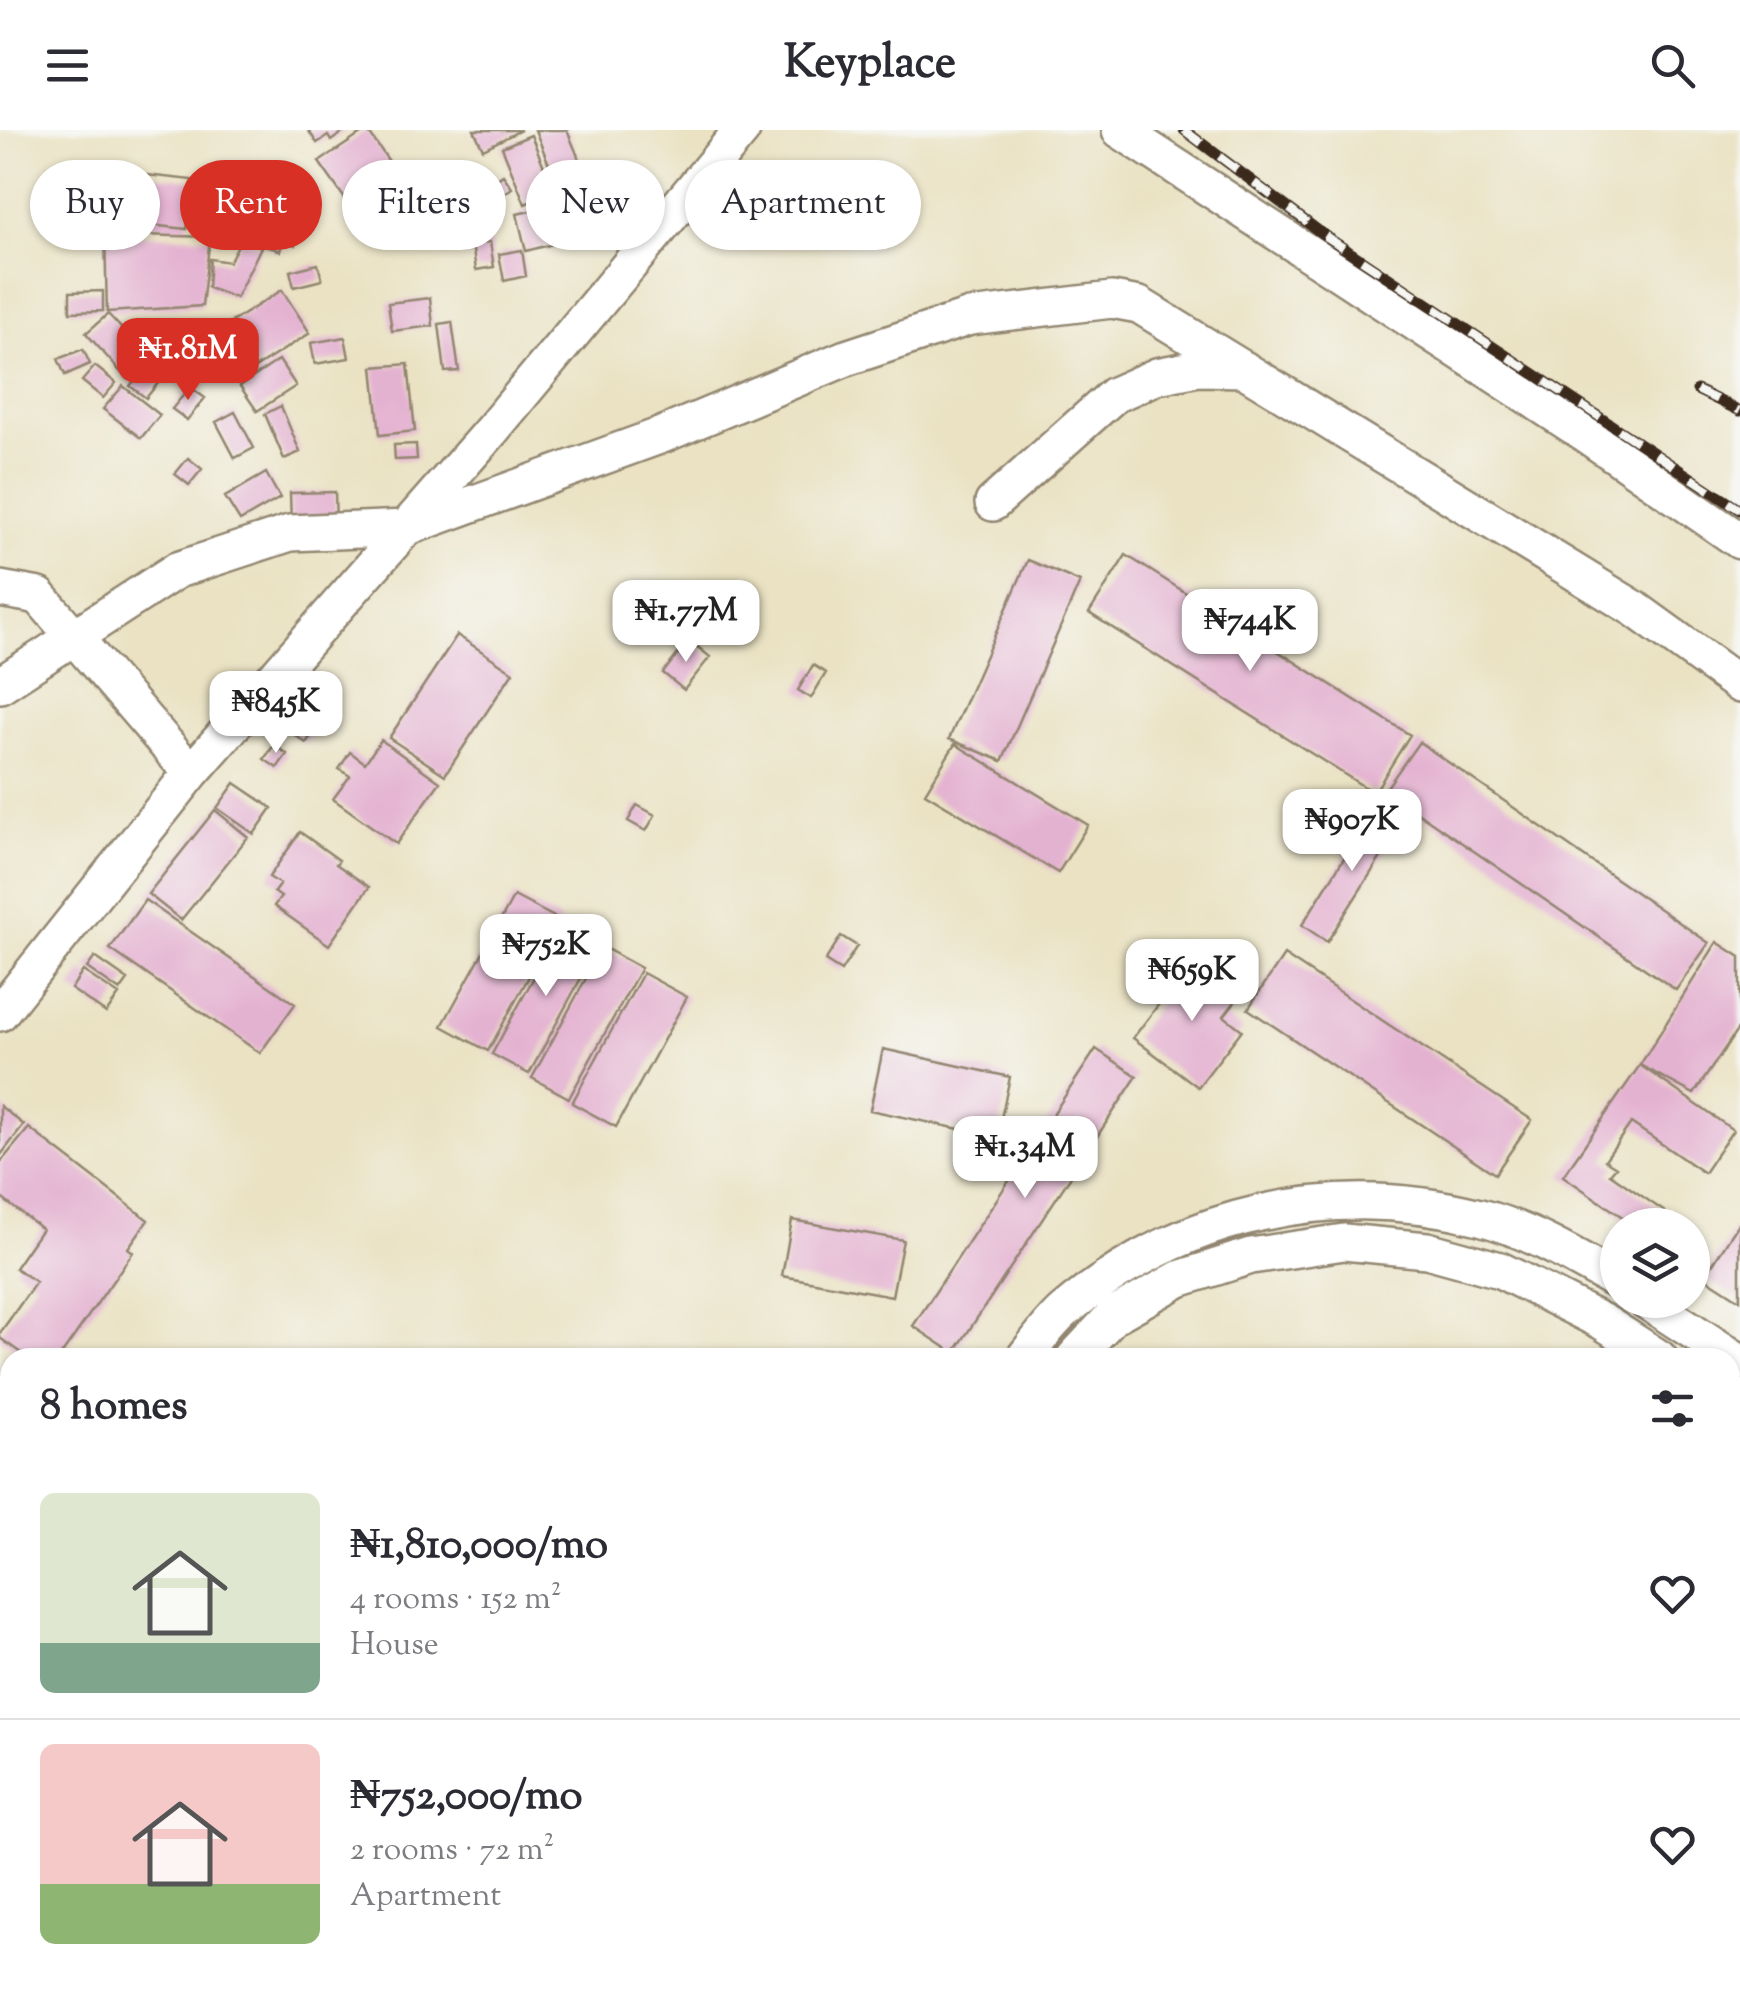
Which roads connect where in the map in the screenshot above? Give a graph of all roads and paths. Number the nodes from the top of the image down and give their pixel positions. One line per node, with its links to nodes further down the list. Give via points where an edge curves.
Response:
1 (742, 130): 5 (street)
2 (1120, 130): 6 (street)
3 (1244, 370): 4 (street, via 1198,368 1156,376 1114,395); 5 (street, via 1139,305 1112,300 970,317 846,358 662,435); 10 (street, via 1634,610)
4 (993, 504)
5 (406, 528): 8 (street, via 290,533 219,554 177,570); 11 (street)
6 (1740, 540)
7 (0, 589): 8 (street, via 38,596)
8 (74, 637): 9 (street); 11 (street)
9 (0, 684)
10 (1740, 685)
11 (192, 772): 12 (street)
12 (0, 1013)
13 (1600, 1272): 16 (street, via 1482,1218 1406,1202 1348,1199 1272,1211 1178,1239 1133,1261 1061,1313)
14 (1653, 1318): 19 (street)
15 (1672, 1318): 20 (street)
16 (1032, 1348)
17 (1083, 1348): 18 (street, via 1113,1316 1179,1279 1250,1256 1344,1242 1426,1250 1500,1270)
18 (1644, 1348)
19 (1649, 1348)
20 (1718, 1348)

